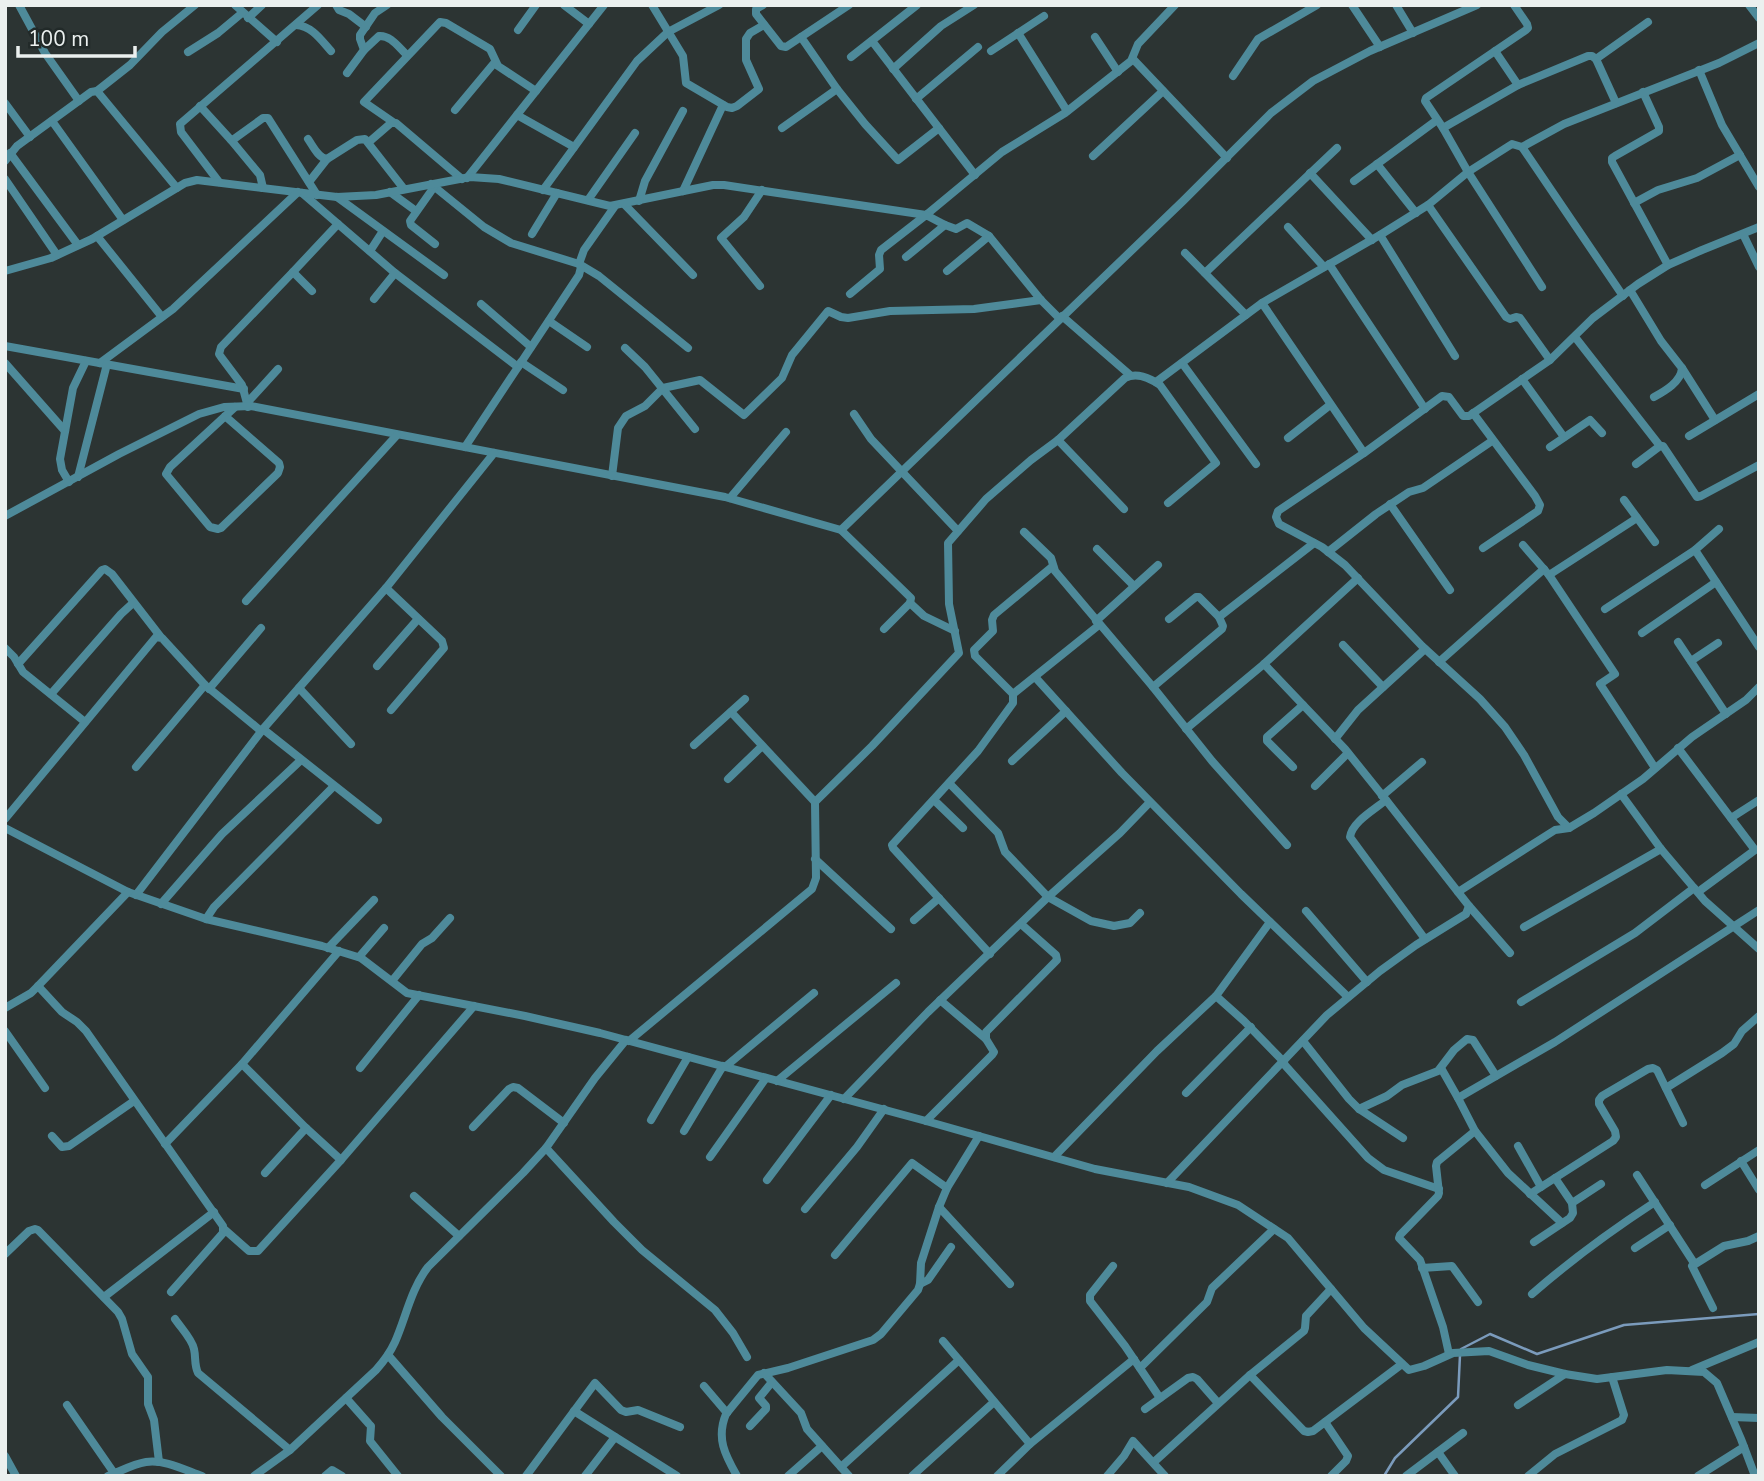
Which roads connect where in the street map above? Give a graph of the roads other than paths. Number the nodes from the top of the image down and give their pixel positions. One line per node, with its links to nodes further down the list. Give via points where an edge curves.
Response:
1 (19, 5): 69 (street)
2 (195, 5): 65 (street)
3 (235, 5): 27 (street)
4 (261, 5): 27 (street)
5 (318, 5): 34 (street)
6 (336, 5): 35 (street)
7 (387, 5): 35 (street)
8 (536, 5): 36 (street)
9 (564, 5): 32 (street)
10 (604, 5): 32 (street)
11 (652, 5): 37 (street)
12 (698, 5): 29 (street)
13 (719, 5): 29 (street)
14 (763, 5): 33 (street, via 755,12)
15 (849, 5): 40 (street)
16 (918, 5): 42 (street)
17 (974, 5): 57 (street, via 941,26)
18 (1175, 5): 54 (street, via 1138,44)
19 (1317, 5): 61 (street, via 1258,39)
20 (1352, 5): 46 (street)
21 (1396, 5): 39 (street)
22 (1453, 5): 26 (street)
23 (1477, 5): 26 (street)
24 (1514, 5): 50 (street, via 1528,28)
25 (1749, 5): 30 (street)
26 (1460, 13): 39 (street)
27 (245, 16): 43 (street); 51 (street)
28 (1044, 16): 38 (street)
29 (696, 17): 37 (street)
30 (1759, 18)
31 (1648, 22): 55 (street)
32 (589, 24): 66 (street)
33 (764, 24): 40 (street, via 783,47); 72 (street, via 746,39 746,60 758,91 737,106)
34 (296, 25): 43 (street); 48 (street, via 314,33)
35 (366, 27): 47 (street, via 360,35)
36 (518, 30)
37 (668, 32): 72 (street, via 682,56 686,82); 88 (street, via 630,69)
38 (1018, 33): 49 (street); 76 (street)
39 (1413, 33): 46 (street)
40 (802, 37): 63 (street)
41 (1095, 37): 59 (street)
42 (872, 41): 53 (street); 57 (street)
43 (277, 42): 73 (street)
44 (1759, 43): 58 (street)
45 (978, 47): 68 (street)
46 (1380, 47): 94 (street, via 1314,81 1271,113)
47 (364, 50): 52 (street, via 382,35); 60 (street)
48 (331, 51)
49 (991, 51)
50 (1495, 51): 62 (street); 80 (street, via 1426,98 1425,104)
51 (188, 52)
52 (407, 55): 56 (street, via 442,22 490,49); 79 (street, via 364,102)
53 (851, 57)
54 (1133, 59): 59 (street); 64 (street)
55 (1596, 60): 62 (street, via 1588,56); 71 (street)
56 (495, 62): 66 (street); 74 (street)
57 (893, 69): 68 (street)
58 (1699, 70): 67 (street); 91 (street)
59 (1118, 72): 76 (street)
60 (347, 73)
61 (1233, 76)
62 (1518, 85): 80 (street)
63 (836, 89): 81 (street); 82 (street, via 898,160)
64 (1163, 90): 92 (street); 94 (street)
65 (97, 91): 69 (street); 107 (street)
66 (536, 91): 77 (street)
67 (1643, 92): 71 (street); 120 (street, via 1659,131 1612,158)
68 (916, 99): 82 (street)
69 (79, 101): 78 (street)
70 (5, 103): 84 (street)
71 (1616, 103): 89 (street)
72 (723, 105): 112 (street)
73 (200, 106): 85 (street); 104 (street, via 183,121 181,132)
74 (455, 110)
75 (683, 111): 119 (street)
76 (1067, 111): 99 (street, via 1011,145)
77 (516, 115): 88 (street); 100 (street)
78 (52, 121): 84 (street); 126 (street)
79 (393, 122): 87 (street); 100 (street)
80 (1440, 124): 96 (street); 97 (street)
81 (782, 128)
82 (939, 128): 99 (street)
83 (635, 133): 118 (street)
84 (30, 137): 93 (street)
85 (231, 139): 102 (street, via 268,118); 108 (street, via 260,175)
86 (309, 139): 95 (street)
87 (369, 142): 95 (street, via 361,138); 109 (street)
88 (574, 147): 110 (street)
89 (1522, 147): 97 (street, via 1512,144); 157 (street)
90 (1337, 148): 98 (street)
91 (1740, 155): 106 (street); 120 (street)
92 (1093, 156)
93 (8, 157): 138 (street)
94 (1227, 158): 165 (street)
95 (327, 159): 102 (street)
96 (1377, 164): 103 (street); 124 (street)
97 (1468, 172): 122 (street); 155 (street)
98 (1310, 173): 136 (street); 151 (street)
99 (975, 175): 125 (street)
100 (464, 178): 105 (street); 110 (street, via 499,178)
101 (5, 179): 141 (street)
102 (309, 181): 116 (street)
103 (1354, 181)
104 (219, 182): 107 (street, via 197,180); 108 (street)
105 (433, 185): 109 (street); 123 (street); 143 (street, via 511,243)
106 (1759, 187)
107 (177, 188): 126 (street)
108 (263, 188): 113 (street)
109 (404, 189): 114 (street)
110 (543, 190): 115 (street)
111 (762, 190): 112 (street, via 713,185); 125 (street); 154 (street, via 744,217 721,238)
112 (683, 191): 119 (street)
113 (300, 192): 116 (street); 127 (street); 164 (street)
114 (390, 192): 117 (street); 123 (street)
115 (557, 193): 118 (street); 132 (street)
116 (317, 195): 117 (street)
117 (337, 197): 131 (street)
118 (588, 200): 121 (street)
119 (639, 201): 121 (street)
120 (1634, 203): 144 (street)
121 (620, 205): 143 (street, via 584,250); 153 (street)
122 (1428, 205): 124 (street); 175 (street, via 1506,317 1520,318)
123 (416, 211): 137 (street, via 410,223)
124 (1416, 213): 136 (street)
125 (926, 215): 128 (street); 158 (street, via 881,250 880,269)
126 (123, 220): 134 (street)
127 (338, 224): 139 (street); 149 (street)
128 (945, 226): 135 (street, via 956,229 967,223); 142 (street)
129 (1288, 227): 145 (street)
130 (1759, 228): 133 (street)
131 (383, 230): 139 (street); 152 (street)
132 (532, 234)
133 (1743, 234): 144 (street); 146 (street)
134 (97, 236): 138 (street); 164 (street)
135 (989, 236): 148 (street); 160 (street)
136 (1376, 237): 145 (street); 173 (street)
137 (435, 244)
138 (78, 245): 141 (street)
139 (370, 251): 150 (street)
140 (1185, 253): 151 (street)
141 (57, 254): 147 (street)
142 (906, 257)
143 (579, 264): 166 (street, via 579,275); 172 (street)
144 (1668, 265): 157 (street)
145 (1326, 266): 161 (street); 194 (street)
146 (1759, 267)
147 (5, 271)
148 (947, 271)
149 (293, 272): 156 (street); 187 (street, via 219,350)
150 (395, 273): 159 (street); 179 (street)
151 (1205, 273): 163 (street)
152 (444, 275)
153 (693, 275)
154 (760, 286)
155 (1542, 287)
156 (312, 291)
157 (1627, 293): 167 (street); 180 (street)
158 (850, 295)
159 (373, 299)
160 (1041, 300): 165 (street); 186 (street, via 848,318 828,310 792,355 782,378 744,415 700,380)
161 (1262, 303): 163 (street); 192 (street)
162 (481, 304): 169 (street)
163 (1245, 315): 177 (street)
164 (162, 317): 178 (street)
165 (1061, 317): 183 (street); 217 (street)
166 (549, 321): 169 (street); 170 (street)
167 (1575, 337): 175 (street); 209 (street)
168 (5, 345): 174 (street)
169 (531, 347): 179 (street)
170 (587, 347)
171 (625, 348): 186 (street)
172 (688, 348)
173 (1455, 356)
174 (86, 360): 178 (street); 200 (street, via 73,388)
175 (1550, 360): 184 (street)
176 (5, 363): 182 (street)
177 (1182, 363): 185 (street); 214 (street)
178 (103, 364): 187 (street); 219 (street)
179 (520, 365): 188 (street); 210 (street)
180 (1682, 368): 190 (street, via 1676,381); 198 (street)
181 (278, 369): 191 (street)
182 (9, 374): 200 (street)
183 (1130, 375): 185 (street); 207 (street)
184 (1522, 379): 195 (street); 205 (street)
185 (1156, 382): 223 (street, via 1216,463)
186 (663, 388): 199 (street); 218 (street, via 620,424)
187 (243, 389): 191 (street)
188 (564, 390)
189 (1759, 394): 198 (street)
190 (1654, 397)
191 (247, 405): 193 (street); 203 (street)
192 (1330, 405): 206 (street); 213 (street)
193 (235, 407): 197 (street); 219 (street, via 199,414)
194 (1425, 409): 195 (street, via 1446,396 1463,416); 213 (street)
195 (1473, 413): 208 (street)
196 (854, 414): 217 (street)
197 (225, 416): 197 (street, via 280,467 218,529 210,527 166,474)
198 (1715, 420): 204 (street)
199 (695, 429)
200 (65, 430): 220 (street, via 60,459)
201 (786, 432): 221 (street)
202 (1602, 433): 205 (street, via 1590,420)
203 (397, 435): 210 (street); 247 (street)
204 (1689, 436)
205 (1564, 437): 211 (street)
206 (1288, 438)
207 (1058, 440): 225 (street); 230 (street, via 986,499)
208 (1492, 441): 224 (street, via 1423,488); 235 (street, via 1540,505 1538,511)
209 (1660, 446): 215 (street); 216 (street, via 1698,497)
210 (465, 447): 212 (street)
211 (1549, 447)
212 (494, 453): 218 (street); 245 (street)
213 (1364, 453): 232 (street, via 1276,514 1279,524)
214 (1256, 464)
215 (1636, 464)
216 (1759, 465)
217 (902, 471): 229 (street); 230 (street)
218 (612, 476): 221 (street)
219 (78, 477): 220 (street)
220 (69, 482): 226 (street)
221 (730, 498): 229 (street)
222 (1624, 500): 227 (street)
223 (1168, 503)
224 (1390, 504): 238 (street); 246 (street)
225 (1124, 509)
226 (5, 516)
227 (1637, 518): 233 (street); 241 (street)
228 (1718, 529): 237 (street)
229 (841, 530): 249 (street, via 911,598)
230 (958, 531): 257 (street, via 948,543 949,604)
231 (1024, 533): 240 (street, via 1051,558)
232 (1314, 542): 238 (street); 251 (street)
233 (1654, 542)
234 (1522, 545): 241 (street)
235 (1483, 548)
236 (1097, 549): 244 (street)
237 (1695, 550): 243 (street); 250 (street)
238 (1328, 552): 242 (street)
239 (1158, 565): 244 (street)
240 (1053, 566): 254 (street); 267 (street, via 994,615 993,631)
241 (1547, 572): 269 (street); 301 (street, via 1615,674 1600,684)
242 (1358, 579): 265 (street); 271 (street)
243 (1716, 582): 258 (street); 263 (street)
244 (1134, 586): 254 (street)
245 (386, 588): 252 (street); 278 (street)
246 (1450, 590)
247 (246, 601)
248 (133, 603): 259 (street); 270 (street, via 112,574 102,570); 279 (street)
249 (910, 603): 256 (street); 257 (street, via 924,616)
250 (1605, 609)
251 (1219, 617): 253 (street, via 1196,597); 275 (street, via 1222,629)
252 (418, 619): 272 (street); 283 (street, via 444,648)
253 (1169, 620)
254 (1098, 623): 273 (street); 275 (street)
255 (261, 628): 274 (street)
256 (884, 629)
257 (955, 631): 266 (street)
258 (1642, 633)
259 (160, 636): 274 (street); 287 (street)
260 (1678, 642): 268 (street)
261 (1718, 643): 268 (street)
262 (1343, 645): 276 (street)
263 (1759, 647)
264 (5, 648): 270 (street)
265 (1425, 649): 269 (street); 276 (street)
266 (959, 651): 267 (street); 310 (street)
267 (974, 653): 280 (street)
268 (1691, 661): 286 (street)
269 (1439, 662): 317 (street, via 1505,727)
270 (18, 664): 279 (street)
271 (1264, 664): 282 (street); 288 (street)
272 (377, 666)
273 (1035, 677): 280 (street); 284 (street)
274 (207, 687): 289 (street); 299 (street)
275 (1153, 687): 288 (street)
276 (1383, 687): 290 (street)
277 (1759, 687): 286 (street)
278 (299, 688): 289 (street); 291 (street)
279 (51, 694): 287 (street)
280 (1013, 694): 303 (street, via 1013,703 985,742)
281 (745, 699): 285 (street)
282 (1303, 705): 290 (street); 300 (street, via 1267,737)
283 (391, 710)
284 (1066, 711): 297 (street); 311 (street)
285 (731, 712): 292 (street); 293 (street)
286 (1726, 714): 294 (street)
287 (85, 722): 313 (street)
288 (1186, 729): 318 (street)
289 (262, 730): 296 (street); 324 (street)
290 (1335, 739): 295 (street)
291 (351, 744)
292 (694, 745)
293 (762, 746): 302 (street); 310 (street)
294 (1678, 748): 301 (street); 312 (street)
295 (1348, 753): 305 (street); 307 (street)
296 (301, 760): 304 (street); 328 (street, via 222,834)
297 (1012, 761)
298 (1422, 762): 307 (street)
299 (136, 767)
300 (1293, 767)
301 (1655, 768): 306 (street)
302 (728, 779)
303 (949, 783): 308 (street); 325 (street, via 999,833 1005,852)
304 (334, 786): 314 (street); 334 (street)
305 (1315, 786)
306 (1621, 794): 317 (street); 320 (street)
307 (1384, 798): 323 (street); 342 (street, via 1350,832 1350,838)
308 (934, 800): 316 (street); 326 (street, via 892,845)
309 (1759, 800): 312 (street)
310 (815, 802): 321 (street)
311 (1150, 802): 325 (street); 336 (street)
312 (1731, 818): 319 (street)
313 (5, 819)
314 (378, 820)
315 (5, 828): 324 (street)
316 (963, 828)
317 (1569, 828): 323 (street, via 1555,831)
318 (1287, 845)
319 (1757, 848): 322 (street)
320 (1661, 849): 322 (street); 340 (street)
321 (815, 859): 341 (street); 365 (street, via 814,884 808,894)
322 (1696, 890): 338 (street); 358 (street)
323 (1458, 892): 329 (street)
324 (132, 894): 328 (street); 352 (street)
325 (1048, 897): 332 (street, via 1091,921 1114,926 1130,923); 337 (street)
326 (939, 898): 335 (street); 347 (street)
327 (374, 900): 343 (street)
328 (161, 904): 334 (street)
329 (1469, 906): 342 (street, via 1466,914); 346 (street)
330 (1759, 909): 338 (street)
331 (1306, 911): 350 (street)
332 (1140, 913)
333 (450, 918): 349 (street)
334 (206, 919): 343 (street)
335 (914, 920)
336 (1270, 922): 355 (street); 356 (street)
337 (1021, 924): 347 (street); 364 (street, via 1057,960 989,1028)
338 (1733, 927): 344 (street); 373 (street)
339 (384, 928): 348 (street)
340 (1524, 928)
341 (891, 929)
342 (1425, 939): 350 (street)
343 (328, 947): 345 (street)
344 (1759, 949)
345 (339, 951): 348 (street); 369 (street)
346 (1510, 953)
347 (990, 954): 357 (street)
348 (359, 957): 349 (street)
349 (392, 981): 354 (street, via 407,993)
350 (1367, 982): 356 (street)
351 (896, 983): 375 (street)
352 (38, 986): 360 (street); 382 (street, via 86,1031)
353 (814, 993): 370 (street)
354 (419, 995): 359 (street); 371 (street)
355 (1216, 996): 362 (street); 401 (street)
356 (1348, 997): 366 (street)
357 (940, 1000): 364 (street); 381 (street)
358 (1521, 1002)
359 (474, 1006): 365 (street); 402 (street)
360 (5, 1008)
361 (1759, 1016): 377 (street, via 1734,1044)
362 (1251, 1027): 368 (street); 378 (street)
363 (5, 1031): 376 (street)
364 (986, 1039): 386 (street, via 992,1055)
365 (628, 1041): 367 (street); 387 (street)
366 (1303, 1041): 368 (street); 384 (street)
367 (688, 1057): 370 (street); 385 (street)
368 (1283, 1062): 408 (street); 413 (street, via 1368,1158 1384,1170)
369 (242, 1064): 390 (street); 396 (street)
370 (724, 1066): 374 (street); 391 (street)
371 (360, 1068)
372 (1441, 1068): 373 (street, via 1454,1049 1470,1038); 380 (street); 384 (street)
373 (1496, 1076): 380 (street)
374 (766, 1077): 375 (street); 400 (street)
375 (777, 1081): 379 (street)
376 (45, 1088)
377 (1666, 1088): 388 (street); 406 (street, via 1653,1068 1602,1096 1600,1104 1616,1137)
378 (1186, 1093)
379 (831, 1095): 381 (street); 407 (street)
380 (1458, 1098): 392 (street)
381 (844, 1099): 383 (street)
382 (134, 1101): 393 (street, via 69,1146 62,1147); 396 (street)
383 (884, 1109): 386 (street); 420 (street)
384 (1359, 1109): 395 (street)
385 (651, 1120)
386 (926, 1121): 394 (street)
387 (564, 1123): 389 (street, via 513,1087); 398 (street)
388 (1683, 1123)
389 (473, 1127)
390 (306, 1128): 402 (street); 404 (street)
391 (684, 1131)
392 (1475, 1131): 413 (street, via 1437,1162); 415 (street)
393 (52, 1136)
394 (979, 1136): 401 (street); 412 (street)
395 (1403, 1138)
396 (165, 1144): 421 (street)
397 (1518, 1146): 411 (street)
398 (546, 1148): 426 (street); 449 (street, via 642,1250 715,1310)
399 (1759, 1150): 403 (street)
400 (710, 1157)
401 (1055, 1157): 408 (street)
402 (341, 1160): 425 (street, via 258,1251 249,1251)
403 (1741, 1161): 410 (street); 414 (street)
404 (265, 1172)
405 (1637, 1175): 417 (street)
406 (1555, 1178): 411 (street); 418 (street)
407 (767, 1180)
408 (1167, 1183): 424 (street, via 1238,1205)
409 (1601, 1184): 418 (street)
410 (1705, 1185)
411 (1541, 1187): 415 (street)
412 (947, 1188): 419 (street); 432 (street, via 912,1163)
413 (1439, 1189): 435 (street, via 1438,1196 1399,1238 1418,1257)
414 (1759, 1190)
415 (1530, 1194): 422 (street)
416 (414, 1196): 426 (street)
417 (1655, 1202): 423 (street); 440 (street)
418 (1572, 1203): 422 (street, via 1572,1216)
419 (939, 1207): 436 (street, via 921,1263); 437 (street)
420 (805, 1209)
421 (214, 1212): 425 (street); 441 (street)
422 (1562, 1223): 428 (street)
423 (1670, 1225): 430 (street); 433 (street)
424 (1274, 1228): 438 (street); 453 (street)
425 (224, 1230): 439 (street)
426 (459, 1236): 448 (street, via 420,1278)
427 (1759, 1236): 433 (street, via 1724,1246)
428 (1534, 1242)
429 (951, 1247): 436 (street, via 928,1280)
430 (1635, 1248)
431 (5, 1254): 441 (street, via 29,1231 38,1230)
432 (835, 1255)
433 (1695, 1263): 443 (street, via 1693,1269)
434 (1113, 1266): 450 (street, via 1089,1297)
435 (1422, 1268): 442 (street, via 1452,1266); 447 (street)
436 (920, 1284): 455 (street, via 877,1337)
437 (1010, 1284)
438 (1331, 1289): 452 (street); 457 (street, via 1306,1316 1304,1331)
439 (171, 1292)
440 (1532, 1294)
441 (104, 1297): 483 (street, via 122,1319 132,1354 148,1377)
442 (1478, 1302)
443 (1713, 1308)
444 (175, 1319): 480 (street, via 192,1345 198,1373)
445 (943, 1341): 451 (street)
446 (1759, 1342): 454 (street)
447 (1451, 1353): 452 (street, via 1409,1370); 456 (street, via 1489,1350)
448 (388, 1355): 461 (street); 495 (street)
449 (747, 1357)
450 (1134, 1359): 453 (street); 477 (street)
451 (959, 1360): 463 (street); 485 (street)
452 (1402, 1364): 472 (street)
453 (1140, 1368): 462 (street)
454 (1689, 1371): 458 (street); 470 (street, via 1704,1372 1717,1383)
455 (764, 1373): 459 (street); 469 (street, via 755,1377)
456 (1565, 1374): 458 (street); 466 (street)
457 (1250, 1375): 464 (street); 472 (street, via 1304,1431 1313,1431)
458 (1612, 1377): 509 (street, via 1622,1420 1555,1454)
459 (772, 1382): 473 (street, via 759,1398 766,1409); 478 (street, via 801,1413)
460 (704, 1386): 469 (street)
461 (346, 1398): 480 (street); 486 (street, via 371,1426 370,1441)
462 (1160, 1398): 464 (street, via 1193,1377); 467 (street)
463 (994, 1402): 477 (street); 502 (street)
464 (1218, 1403): 484 (street)
465 (67, 1405): 487 (street)
466 (1518, 1405)
467 (1145, 1409)
468 (574, 1411): 474 (street, via 596,1383 621,1410 638,1410); 476 (street); 496 (street)
469 (727, 1413): 499 (street, via 722,1444)
470 (1732, 1417): 471 (street); 479 (street)
471 (1759, 1418)
472 (1325, 1422): 506 (street, via 1348,1455)
473 (750, 1426)
474 (680, 1427)
475 (1463, 1433): 481 (street)
476 (615, 1437): 497 (street); 498 (street)
477 (1030, 1444): 503 (street)
478 (822, 1446): 485 (street); 500 (street)
479 (1744, 1447): 510 (street); 511 (street)
480 (290, 1450): 490 (street)
481 (1438, 1452): 507 (street); 508 (street)
482 (5, 1456): 488 (street)
483 (159, 1462): 487 (street, via 144,1462); 489 (street)
484 (1154, 1462): 504 (street, via 1133,1441); 505 (street)
485 (841, 1466): 501 (street)
486 (391, 1467): 493 (street); 494 (street)
487 (111, 1475)
488 (16, 1476)
489 (202, 1476)
490 (254, 1476)
491 (326, 1476): 492 (street, via 332,1470)
492 (342, 1476)
493 (383, 1476)
494 (398, 1476)
495 (501, 1476)
496 (526, 1476)
497 (586, 1476)
498 (677, 1476)
499 (737, 1476)
500 (788, 1476)
501 (849, 1476)
502 (912, 1476)
503 (996, 1476)
504 (1107, 1476)
505 (1165, 1476)
506 (1331, 1476)
507 (1406, 1476)
508 (1455, 1476)
509 (1528, 1476)
510 (1698, 1476)
511 (1755, 1476)

